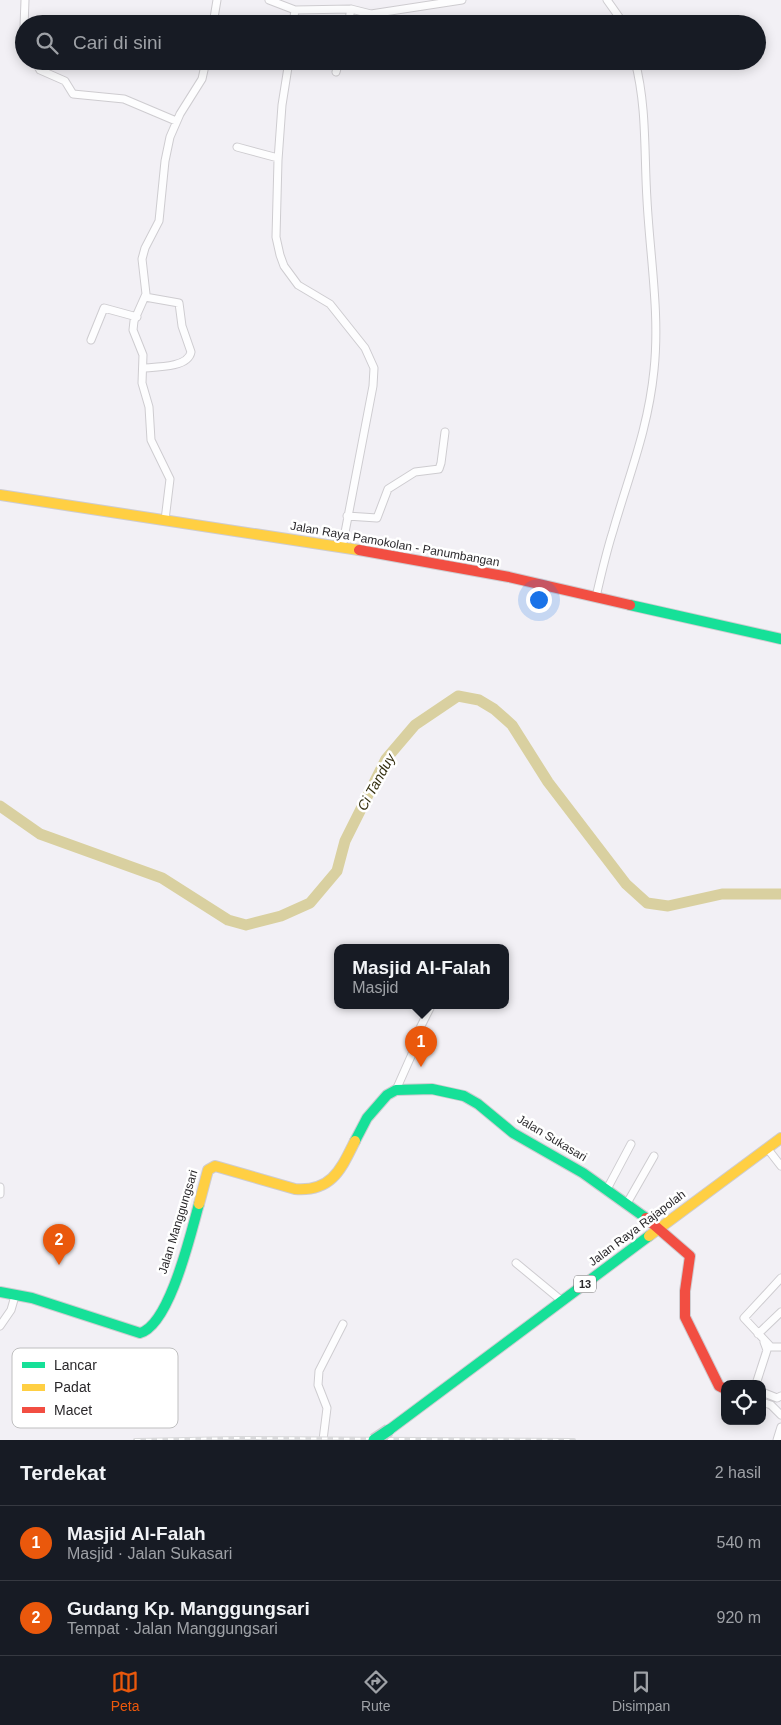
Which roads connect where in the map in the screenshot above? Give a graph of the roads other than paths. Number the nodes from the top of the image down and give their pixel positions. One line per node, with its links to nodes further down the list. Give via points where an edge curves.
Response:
1 (25, 0): 8 (street)
2 (218, 0): 9 (street)
3 (269, 0): 7 (street)
4 (462, 0): 6 (street, via 385,13 371,14)
5 (607, 0): 12 (street)
6 (351, 9): 7 (street); 11 (street)
7 (295, 10): 10 (street)
8 (24, 15)
9 (215, 15)
10 (294, 15)
11 (350, 15)
12 (618, 15)
13 (40, 70): 17 (street, via 65,81 73,94 124,99)
14 (204, 70): 17 (street, via 202,79)
15 (288, 70): 19 (street)
16 (637, 70): 29 (street, via 645,132 651,236 656,337 654,370 646,428 613,530)
17 (176, 121): 20 (street, via 165,161 160,221 142,259)
18 (237, 147): 19 (street)
19 (278, 158): 26 (street, via 276,237 284,266 298,285 336,310 365,348 374,368)
20 (145, 297): 21 (street); 23 (street, via 179,303 182,326 191,352 185,361)
21 (137, 317): 22 (street, via 104,308); 23 (street, via 133,330 143,355)
22 (91, 340)
23 (142, 368): 27 (street, via 151,440 170,479)
24 (445, 432): 26 (street, via 439,469 415,472 388,489 377,518)
25 (0, 495): 27 (main road, Jalan Raya Pamokolan - Panumbangan)
26 (347, 516): 28 (street)
27 (165, 520): 28 (main road, Jalan Raya Pamokolan - Panumbangan)
28 (342, 548): 29 (main road, Jalan Raya Pamokolan - Panumbangan, via 509,577)
29 (596, 597): 30 (main road, Jalan Raya Pamokolan - Panumbangan)
30 (781, 640)
31 (430, 1009): 32 (street, via 413,1042 418,1048 412,1054)
32 (396, 1090): 39 (main road, Jalan Sukasari, via 432,1089 464,1096 513,1133 583,1173); 46 (main road, Jalan Manggungsari, via 387,1095 367,1118 339,1174 323,1186 295,1189 221,1166 211,1167 180,1268 160,1315 148,1332 140,1333 32,1298)
33 (781, 1138): 35 (main road, Jalan Raya Rajapolah / 13)
34 (631, 1144): 39 (street)
35 (767, 1148): 37 (street); 42 (main road, Jalan Raya Rajapolah / 13)
36 (654, 1156): 41 (street)
37 (781, 1166)
38 (0, 1187): 40 (street)
39 (606, 1191): 41 (main road, Jalan Sukasari)
40 (0, 1194)
41 (626, 1205): 42 (main road, Jalan Sukasari)
42 (660, 1228): 47 (main road, Jalan Raya Rajapolah / 13); 57 (main road, Jalan Sukasari, via 690,1256 685,1317)
43 (516, 1263): 47 (street)
44 (781, 1278): 52 (street, via 744,1316 744,1321)
45 (0, 1292): 46 (main road, Jalan Manggungsari)
46 (15, 1296): 51 (street, via 11,1310)
47 (562, 1301): 64 (main road, Jalan Raya Rajapolah / 13, bridge)
48 (781, 1312): 52 (street)
49 (739, 1317): 52 (street)
50 (343, 1324): 63 (street, via 319,1371 318,1385 327,1408)
51 (0, 1326)
52 (758, 1334): 53 (street); 55 (street, via 767,1348)
53 (771, 1347): 54 (street); 56 (street)
54 (781, 1347)
55 (758, 1380)
56 (759, 1380)
57 (721, 1387)
58 (766, 1394): 59 (street, via 777,1398)
59 (781, 1396)
60 (766, 1403): 61 (street)
61 (781, 1414)
62 (781, 1427): 65 (street)
63 (323, 1440)
64 (374, 1440)
65 (777, 1440)

